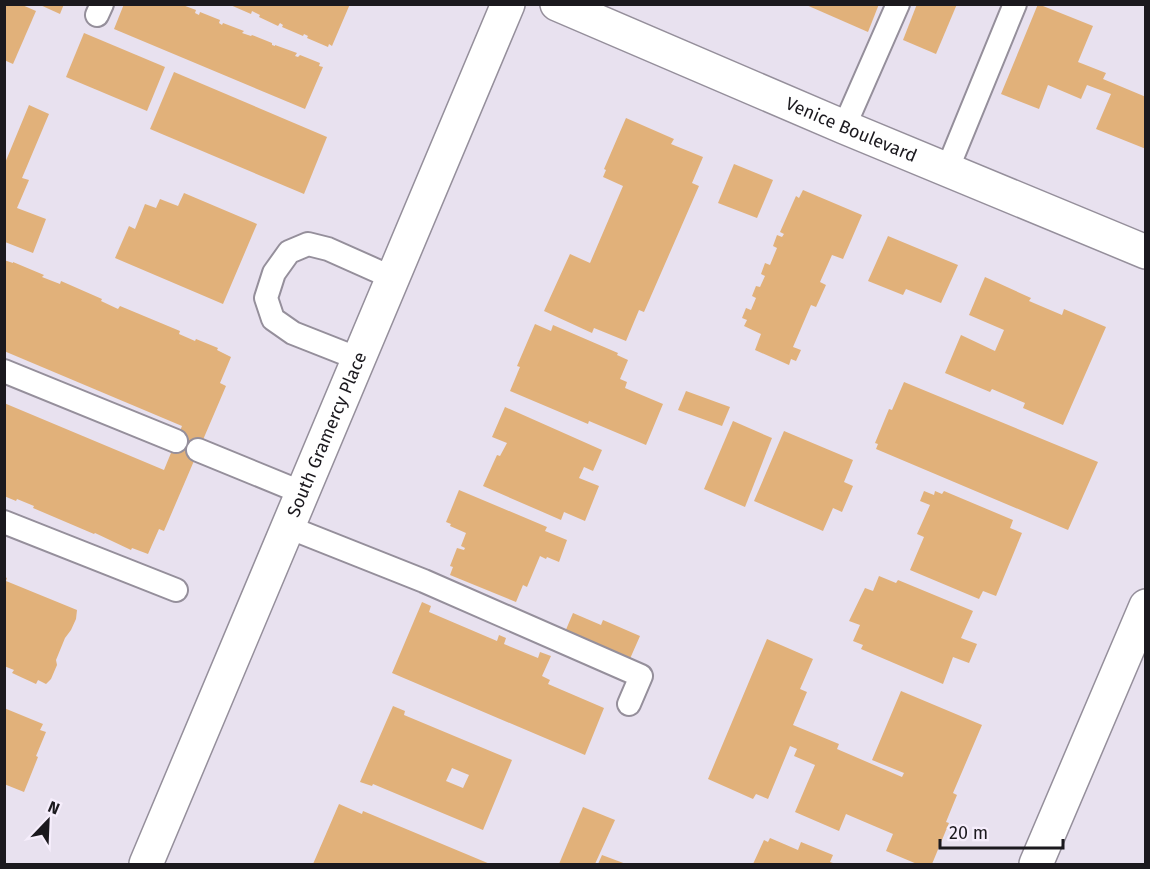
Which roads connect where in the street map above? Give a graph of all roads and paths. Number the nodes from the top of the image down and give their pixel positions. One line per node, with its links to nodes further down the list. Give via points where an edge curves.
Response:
1 (508, 4): 8 (street, South Gramercy Place)
2 (557, 4): 5 (street, Venice Boulevard)
3 (898, 4): 5 (lane)
4 (1015, 4): 6 (lane)
5 (844, 127): 6 (street, Venice Boulevard)
6 (947, 170): 7 (street, Venice Boulevard)
7 (1146, 252)
8 (393, 278): 9 (street, South Gramercy Place); 9 (lane, via 308,244 290,252 274,273 266,298 273,319 293,333)
9 (359, 359): 13 (street, South Gramercy Place)
10 (4, 371): 11 (lane)
11 (176, 441)
12 (198, 450): 13 (lane)
13 (303, 493): 15 (street, South Gramercy Place)
14 (4, 522): 16 (lane)
15 (288, 527): 18 (lane, via 424,581 641,676); 19 (street, South Gramercy Place)
16 (176, 590)
17 (1146, 606): 20 (street)
18 (629, 704)
19 (146, 864)
20 (1036, 864)

